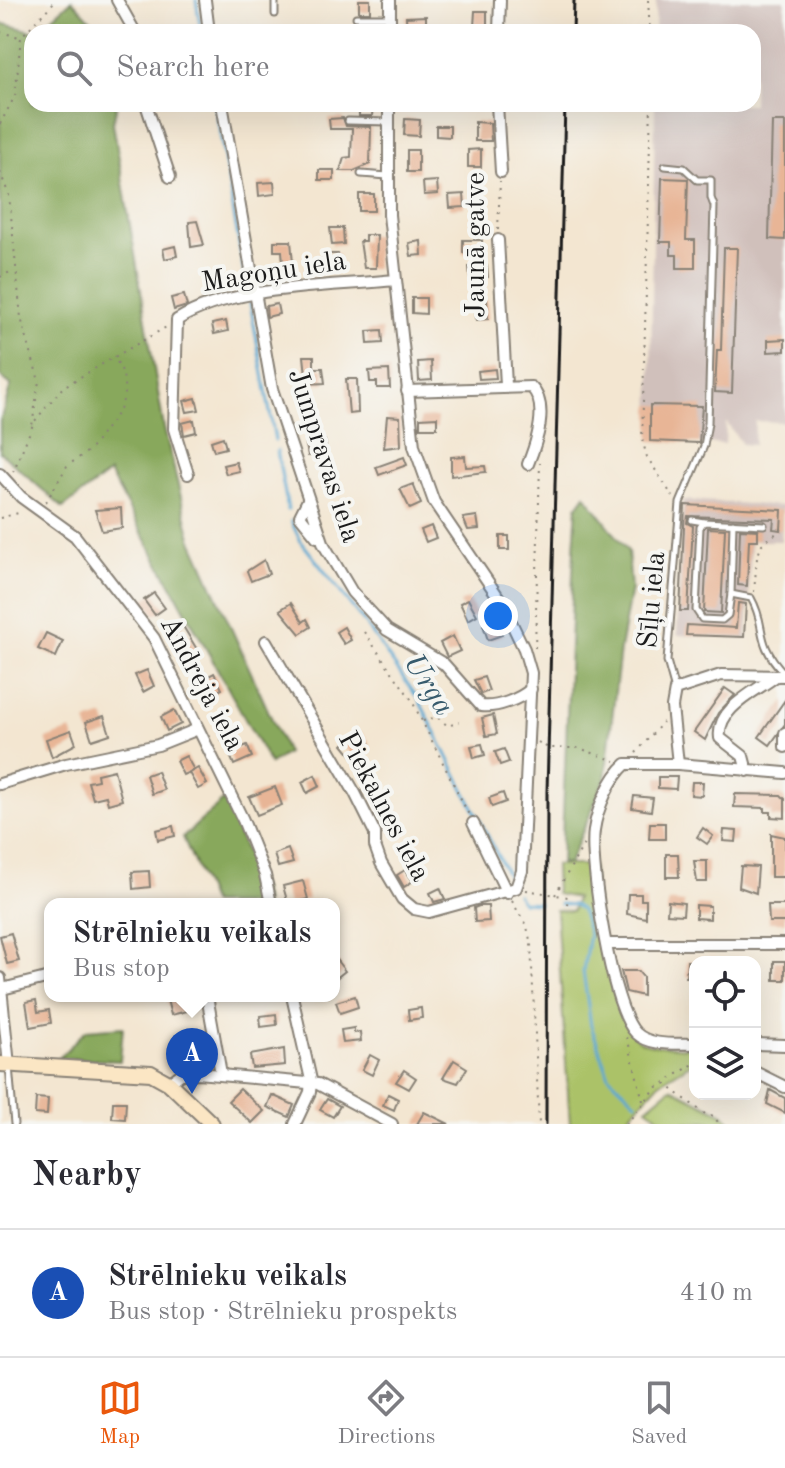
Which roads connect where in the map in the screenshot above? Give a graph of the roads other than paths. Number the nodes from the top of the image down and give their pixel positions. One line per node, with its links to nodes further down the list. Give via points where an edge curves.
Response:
1 (117, 0): 9 (street)
2 (205, 0): 10 (street)
3 (275, 0): 6 (lane)
4 (390, 0): 8 (street)
5 (500, 0): 12 (street)
6 (275, 14)
7 (356, 17): 8 (lane)
8 (390, 17): 11 (street)
9 (130, 24)
10 (208, 24)
11 (390, 24)
12 (499, 24)
13 (149, 112): 23 (street)
14 (223, 112): 26 (street, Jumpravas iela)
15 (389, 112): 18 (street)
16 (497, 112): 20 (street, Jaunā gatve)
17 (348, 121): 18 (lane)
18 (389, 122): 22 (street)
19 (665, 166): 40 (lane, Sīļu iela, via 684,168 697,180 711,180 714,206 708,423 679,513 667,661)
20 (501, 172)
21 (361, 174): 22 (lane)
22 (388, 176): 25 (street)
23 (170, 177)
24 (498, 240): 27 (street, Jaunā gatve)
25 (395, 280): 26 (street, Magoņu iela); 28 (street)
26 (256, 295): 31 (street, Magoņu iela, via 212,304 177,320 174,429); 39 (street, Jumpravas iela, via 272,389 308,500 300,516 352,592 387,630 444,664 481,706 520,697)
27 (506, 385): 28 (street); 29 (street, via 535,390 538,437)
28 (407, 391): 39 (street, via 414,446 427,488 501,601 524,649)
29 (528, 464)
30 (0, 474): 41 (street, Andreja iela, via 75,536 146,626)
31 (188, 474)
32 (692, 520): 33 (lane)
33 (704, 522): 34 (lane); 36 (lane, via 698,615 725,619)
34 (733, 523): 35 (lane); 36 (lane)
35 (764, 525)
36 (731, 594): 38 (lane, via 746,595 753,603 762,645)
37 (266, 641): 49 (street, Piekalnes iela, via 355,793 375,833 381,863 402,899 429,912)
38 (782, 676): 40 (street, via 721,675); 45 (street, via 746,694 720,726 720,738 743,756)
39 (531, 689): 49 (street, via 522,871 518,885)
40 (675, 690): 44 (street)
41 (198, 729): 47 (street, via 158,745); 50 (street, Andreja iela, via 243,820)
42 (785, 733): 43 (street)
43 (785, 747)
44 (678, 764): 45 (street); 51 (street, via 626,764 610,789 594,831)
45 (747, 771): 46 (street)
46 (785, 773)
47 (0, 784)
48 (473, 823): 49 (street)
49 (507, 893)
50 (270, 898)
51 (607, 944): 52 (street); 57 (street, via 627,1020 638,1035)
52 (785, 944)
53 (44, 978): 54 (street)
54 (1, 984): 60 (street)
55 (208, 1002): 61 (street)
56 (293, 1002): 64 (street)
57 (689, 1044)
58 (761, 1044): 59 (street)
59 (785, 1045)
60 (4, 1064): 63 (street, via 135,1070); 66 (lane)
61 (221, 1074): 63 (street, via 181,1074); 64 (street)
62 (761, 1075): 65 (street)
63 (169, 1083): 67 (street)
64 (311, 1083): 68 (street); 69 (street)
65 (785, 1087)
66 (14, 1124)
67 (212, 1124)
68 (295, 1124)
69 (392, 1124)

